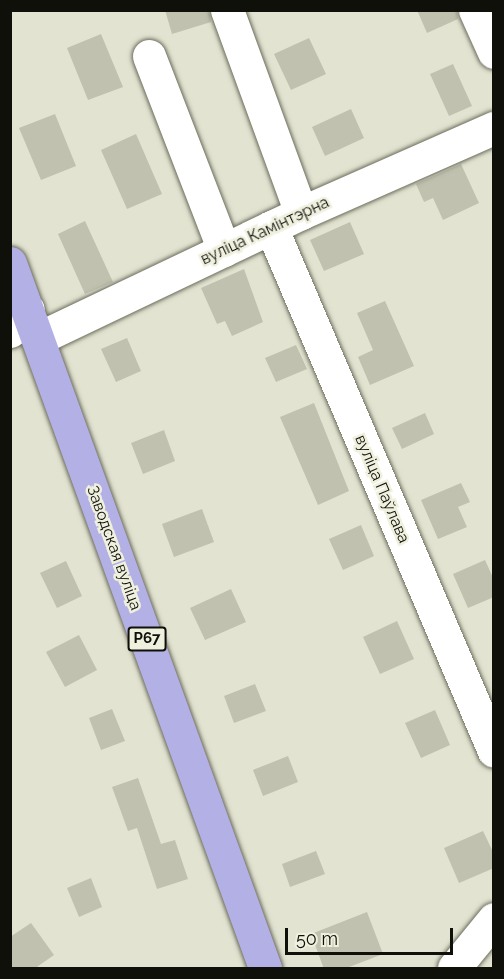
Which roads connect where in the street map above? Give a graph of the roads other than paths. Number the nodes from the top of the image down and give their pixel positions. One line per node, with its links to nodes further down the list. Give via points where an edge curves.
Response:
1 (227, 10): 6 (street)
2 (475, 10): 3 (street)
3 (494, 52)
4 (149, 56): 8 (street)
5 (494, 128): 6 (street, вуліца Камінтэрна)
6 (301, 213): 7 (street, вуліца Камінтэрна)
7 (271, 227): 8 (street, вуліца Камінтэрна); 11 (street, вуліца Паўлава)
8 (224, 250): 10 (street, вуліца Камінтэрна)
9 (10, 263): 10 (main road, Заводская вуліца / Р67)
10 (26, 326): 13 (main road, Заводская вуліца / Р67)
11 (494, 751)
12 (494, 919): 14 (street)
13 (265, 969)
14 (453, 969)

